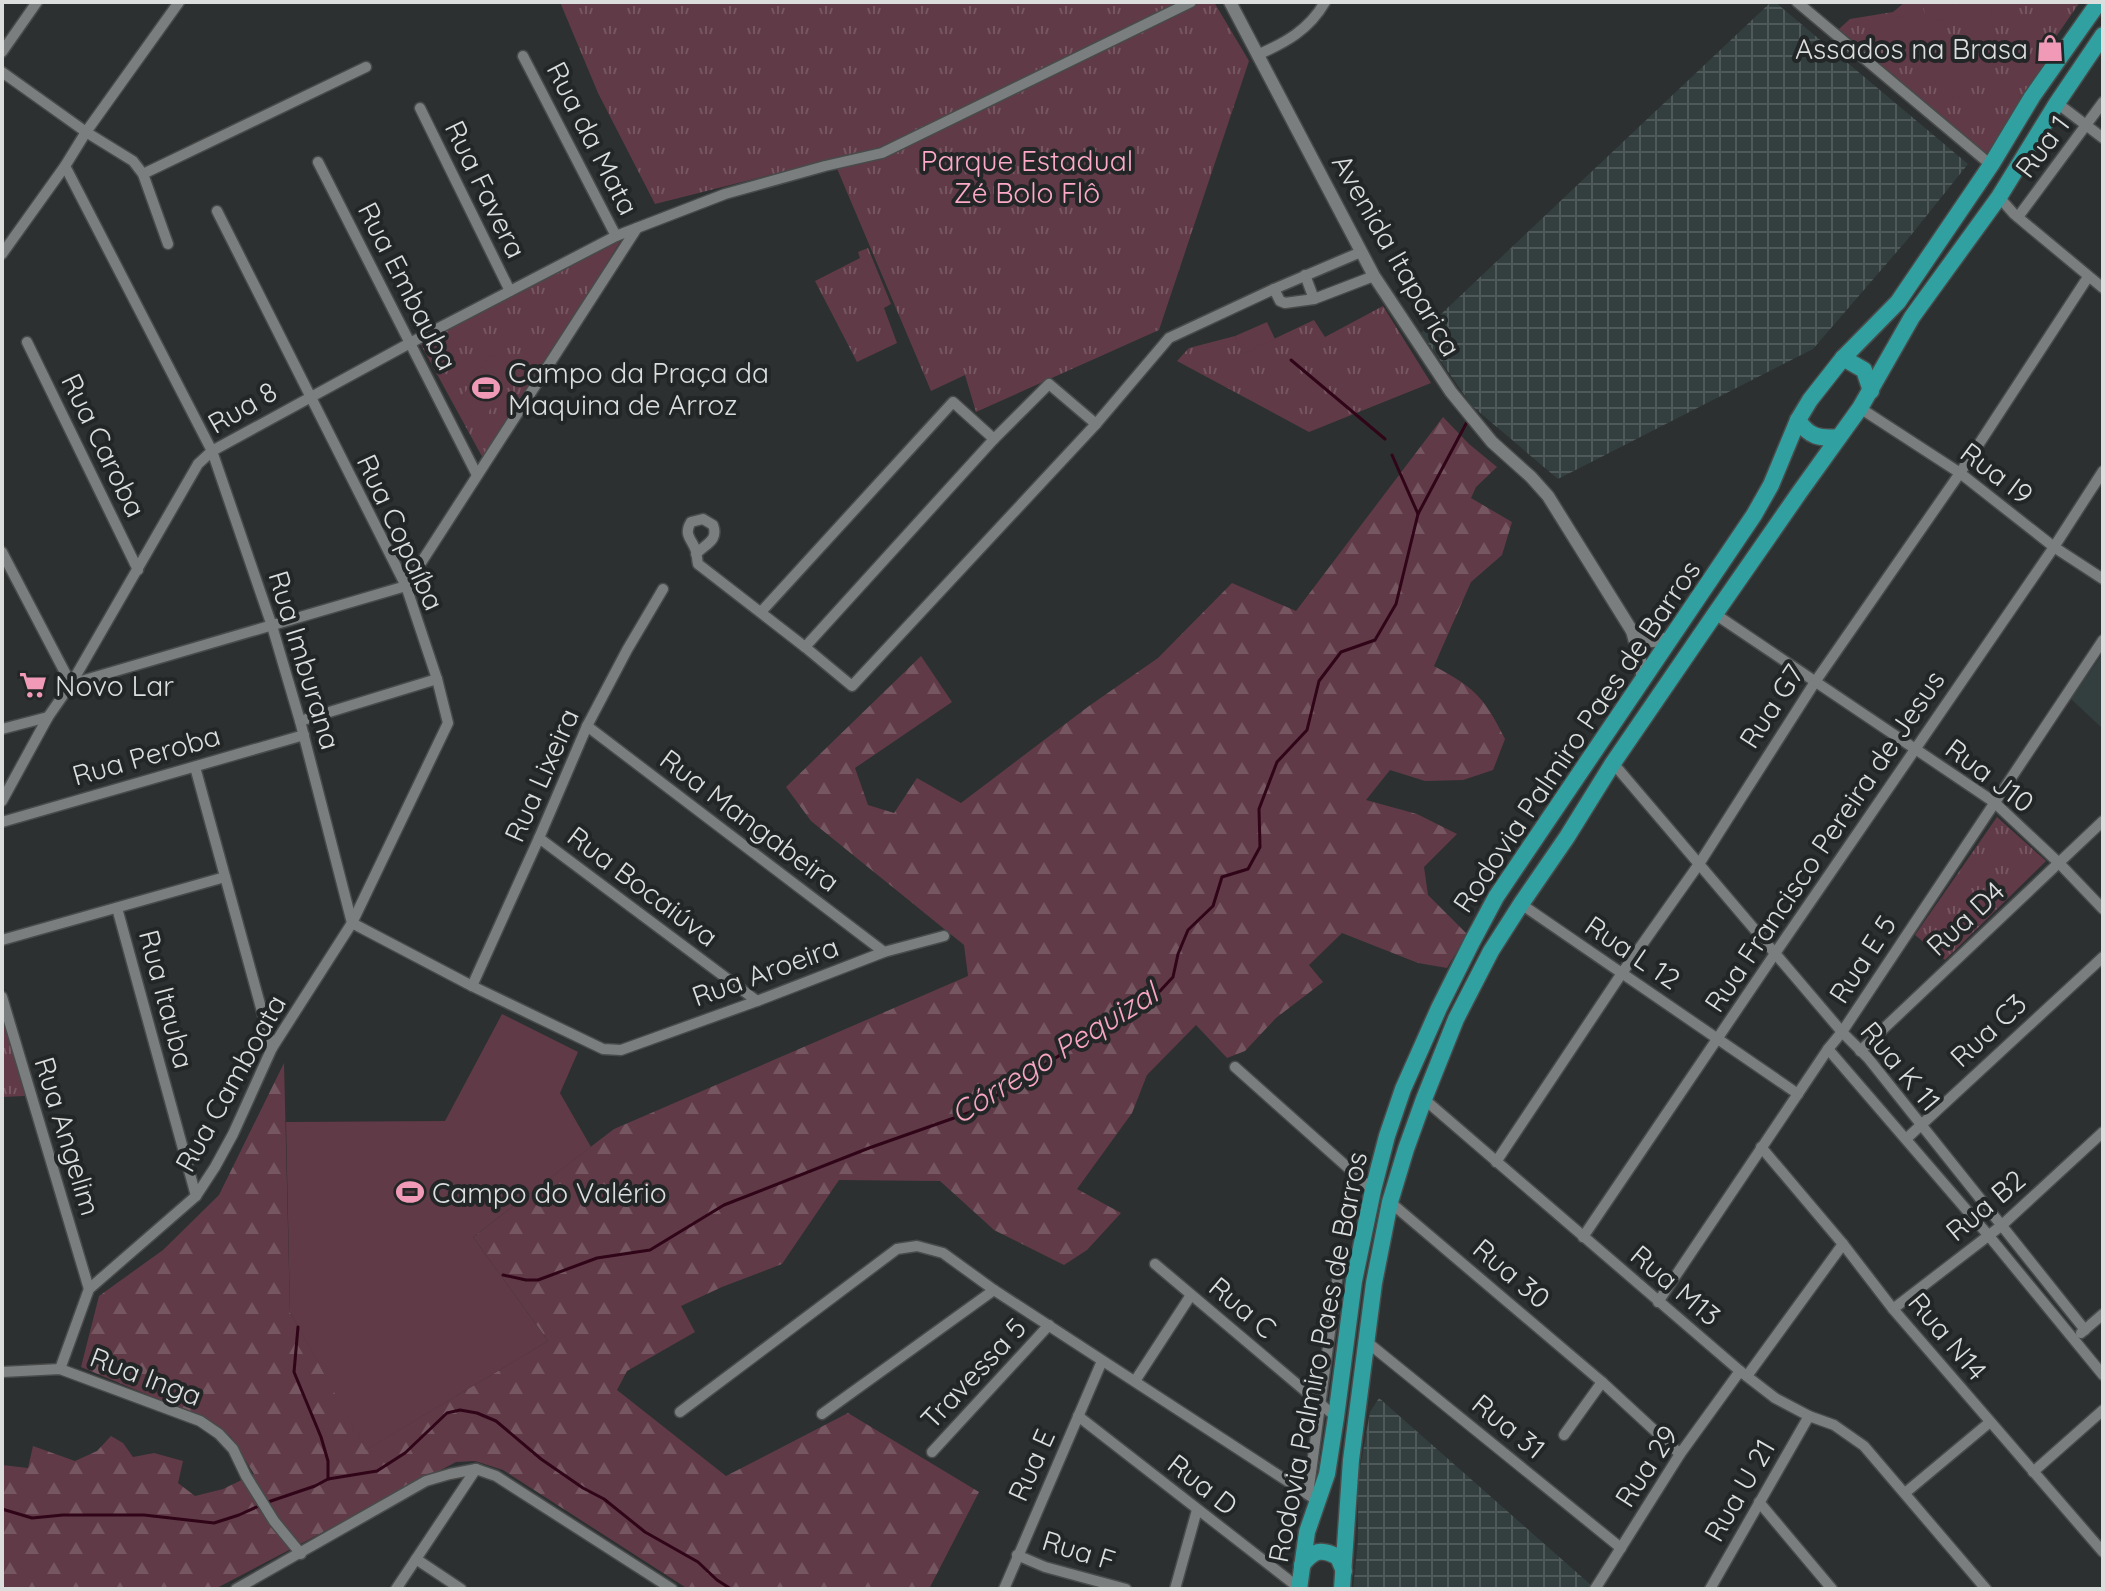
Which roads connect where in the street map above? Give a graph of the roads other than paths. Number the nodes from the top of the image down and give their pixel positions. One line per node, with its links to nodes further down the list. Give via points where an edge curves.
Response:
1 (37, 2): 9 (street)
2 (179, 2): 18 (street)
3 (1191, 2): 28 (street, Rua da Mata, via 882,153 725,194)
4 (1230, 2): 10 (street, Avenida Itaparica)
5 (1325, 2): 10 (street, via 1292,39)
6 (1797, 2): 21 (street)
7 (2099, 2): 21 (main road, Rodovia Palmiro Paes de Barros)
8 (2103, 35): 15 (main road, Rodovia Palmiro Paes de Barros)
9 (2, 52)
10 (1257, 55): 31 (street, Avenida Itaparica)
11 (523, 56): 29 (street, Rua da Mata)
12 (366, 67): 23 (street)
13 (2, 72): 18 (street)
14 (2103, 102): 17 (street, Rua 1)
15 (2057, 103): 17 (street); 24 (main road, Rodovia Palmiro Paes de Barros)
16 (420, 108): 38 (street, Rua Favera)
17 (2087, 125): 19 (street); 27 (street, Rua 1)
18 (86, 132): 22 (street); 23 (street, via 133,161)
19 (2103, 138)
20 (318, 162): 41 (street, Rua Embauba)
21 (1991, 165): 42 (main road, Rodovia Palmiro Paes de Barros, via 1898,302)
22 (65, 166): 32 (street); 50 (street, Rua Imburana)
23 (143, 174): 30 (street)
24 (1999, 197): 26 (main road, Rodovia Palmiro Paes de Barros); 27 (street)
25 (217, 211): 44 (street, Rua Copaíba)
26 (1986, 214): 27 (street); 43 (main road, Rodovia Palmiro Paes de Barros, via 1912,317)
27 (2016, 216): 35 (street)
28 (638, 226): 29 (street, Rua da Mata); 53 (street)
29 (616, 236): 38 (street, Rua 8)
30 (168, 244)
31 (1361, 252): 33 (street); 34 (street, Avenida Itaparica)
32 (2, 254)
33 (1305, 275): 37 (street); 39 (street)
34 (1374, 276): 39 (street); 64 (street, Avenida Itaparica, via 1451,392 1492,442 1548,496)
35 (2088, 277): 36 (street); 52 (street, Rua G7)
36 (2103, 288)
37 (1274, 289): 39 (street, via 1285,303); 47 (street, via 1169,338)
38 (510, 291): 41 (street, Rua 8)
39 (1314, 299)
40 (27, 342): 57 (street, Rua Caroba)
41 (410, 343): 44 (street, Rua 8); 53 (street, Rua Embauba)
42 (1843, 358): 43 (main road, via 1864,370); 46 (main road, Rodovia Palmiro Paes de Barros)
43 (1871, 391): 45 (main road, Rodovia Palmiro Paes de Barros)
44 (309, 396): 50 (street, Rua 8); 59 (street, Rua Copaíba)
45 (1860, 408): 48 (main road, Rodovia Palmiro Paes de Barros); 52 (street, Rua I9)
46 (1798, 420): 48 (main road, via 1813,436); 65 (main road, Rodovia Palmiro Paes de Barros, via 1754,515)
47 (1096, 424): 49 (street, via 1049,384); 67 (street, via 852,686)
48 (1839, 437): 62 (main road, Rodovia Palmiro Paes de Barros)
49 (994, 439): 61 (street, via 953,402); 67 (street)
50 (212, 451): 57 (street, Rua 8, via 198,464); 63 (street, Rua Imburana)
51 (2103, 471): 54 (street, Rua Francisco Pereira de Jesus)
52 (1960, 473): 54 (street, Rua I9); 70 (street, Rua G7)
53 (477, 475): 59 (street)
54 (2054, 547): 58 (street, Rua I9); 77 (street, Rua Francisco Pereira de Jesus)
55 (2, 552): 71 (street)
56 (696, 554): 61 (street, via 700,566)
57 (138, 570): 71 (street, Rua 8)
58 (2103, 579)
59 (406, 586): 63 (street); 68 (street, Rua Copaíba)
60 (663, 589): 74 (street, Rua Lixeira)
61 (761, 612): 67 (street)
62 (1715, 614): 70 (street, Rua J10); 78 (main road, Rodovia Palmiro Paes de Barros)
63 (272, 626): 71 (street); 73 (street, Rua Imburana)
64 (1632, 631): 65 (street, via 1653,641); 69 (street, Avenida Itaparica)
65 (1671, 638): 69 (main road, Rodovia Palmiro Paes de Barros)
66 (2103, 640): 81 (street, Rua E 5)
67 (805, 647)
68 (437, 679): 73 (street); 91 (street, Rua Copaíba, via 448,723)
69 (1643, 680): 114 (main road, Rodovia Palmiro Paes de Barros, via 1496,897 1472,942 1403,1089)
70 (1815, 682): 77 (street, Rua J10); 86 (street, Rua G7)
71 (71, 684): 72 (street, Rua 8)
72 (48, 717): 75 (street); 80 (street, Rua 8)
73 (300, 721): 76 (street, Rua Imburana)
74 (587, 726): 84 (street, Rua Lixeira); 94 (street, Rua Mangabeira)
75 (2, 729)
76 (304, 735): 79 (street, Rua Peroba); 91 (street, Rua Imburana)
77 (1915, 749): 81 (street, Rua J10); 95 (street, Rua Francisco Pereira de Jesus)
78 (1613, 763): 86 (street, Rua K 11); 88 (main road, Rodovia Palmiro Paes de Barros)
79 (195, 767): 83 (street, Rua Peroba); 87 (street)
80 (2, 801)
81 (1994, 802): 85 (street, Rua J10); 101 (street, Rua E 5)
82 (2103, 821): 85 (street, Rua D4)
83 (2, 822)
84 (539, 838): 98 (street, Rua Lixeira); 100 (street, Rua Bocaiúva)
85 (2059, 863): 90 (street, Rua J10); 105 (street, Rua D4)
86 (1699, 864): 95 (street, Rua K 11); 97 (street, Rua G7)
87 (225, 877): 89 (street); 103 (street)
88 (1521, 904): 97 (street, Rua L 12); 108 (main road, Rodovia Palmiro Paes de Barros, via 1456,1019)
89 (117, 908): 93 (street); 115 (street, Rua Itauba)
90 (2103, 909)
91 (352, 923): 98 (street); 103 (street, Rua Camboata)
92 (944, 936): 94 (street, Rua Aroeira)
93 (2, 940)
94 (884, 952): 100 (street, Rua Aroeira)
95 (1776, 952): 101 (street, Rua K 11); 102 (street, Rua Francisco Pereira de Jesus)
96 (2103, 957): 109 (street, Rua C3)
97 (1622, 973): 102 (street, Rua L 12); 113 (street, Rua G7)
98 (472, 986): 100 (street, Rua Aroeira, via 603,1049 621,1050)
99 (2, 997): 123 (street, Rua Angelim)
100 (757, 1001)
101 (1842, 1032): 104 (street, Rua E 5); 105 (street, Rua K 11)
102 (1718, 1039): 107 (street, Rua L 12); 119 (street, Rua Francisco Pereira de Jesus)
103 (272, 1048): 115 (street, Rua Camboata, via 233,1134)
104 (1828, 1049): 107 (street, Rua E 5); 111 (street, Rua K 11)
105 (1860, 1051): 109 (street, Rua K 11)
106 (1235, 1067): 114 (street)
107 (1798, 1094): 112 (street, Rua E 5)
108 (1424, 1099): 113 (street, Rua M13); 116 (main road, Rodovia Palmiro Paes de Barros)
109 (1920, 1126): 111 (street, Rua C3); 117 (street, Rua K 11)
110 (2103, 1132): 117 (street, Rua B2)
111 (1906, 1139): 118 (street, Rua K 11)
112 (1761, 1147): 120 (street, Rua N14); 126 (street, Rua E 5)
113 (1496, 1162): 119 (street, Rua M13)
114 (1373, 1190): 146 (main road, Rodovia Palmiro Paes de Barros, via 1354,1281)
115 (196, 1196): 123 (street, Rua Camboata)
116 (1390, 1202): 132 (main road, Rodovia Palmiro Paes de Barros); 139 (street, Rua 30)
117 (2001, 1226): 118 (street, Rua B2); 130 (street, Rua K 11)
118 (1989, 1236): 127 (street, Rua B2); 131 (street, Rua K 11)
119 (1583, 1237): 126 (street, Rua M13)
120 (1843, 1244): 127 (street, Rua N14); 136 (street, Rua 29)
121 (1155, 1264): 125 (street, Rua C)
122 (1338, 1273): 140 (street)
123 (89, 1289): 134 (street, Rua Camboata)
124 (994, 1290): 129 (street); 142 (street, via 943,1253 917,1246 897,1249); 143 (street)
125 (1191, 1295): 138 (street); 140 (street, Rua C)
126 (1658, 1302): 136 (street, Rua M13)
127 (1893, 1309): 147 (street, Rua N14)
128 (2103, 1314): 130 (street)
129 (1049, 1325): 133 (street); 149 (street, Travessa 5)
130 (2085, 1330): 131 (street)
131 (2074, 1339): 137 (street, Rua K 11)
132 (1367, 1342): 157 (street, Rua 31); 163 (main road, Rodovia Palmiro Paes de Barros, via 1351,1460)
133 (1102, 1361): 138 (street); 144 (street, Rua E)
134 (60, 1369): 135 (street, Rua Inga); 159 (street, Rua Inga, via 200,1421 219,1434)
135 (2, 1372)
136 (1744, 1374): 145 (street, Rua M13); 150 (street, Rua 29)
137 (2103, 1375)
138 (1135, 1381): 154 (street)
139 (1602, 1382): 148 (street); 150 (street, Rua 30)
140 (1320, 1403): 146 (street, Rua C); 154 (street)
141 (2103, 1410): 152 (street)
142 (680, 1412)
143 (822, 1414)
144 (1078, 1416): 156 (street, Rua D); 160 (street, Rua E)
145 (1809, 1416): 153 (street, Rua M13, via 1834,1425 1864,1446); 155 (street, Rua U 21)
146 (1336, 1417): 154 (main road, Rodovia Palmiro Paes de Barros, via 1327,1474)
147 (1990, 1422): 152 (street, Rua N14); 153 (street)
148 (1564, 1435)
149 (932, 1452)
150 (1680, 1454): 157 (street, Rua 29)
151 (476, 1469): 159 (street, via 426,1481); 161 (street); 168 (street, via 496,1476)
152 (2033, 1472): 158 (street, Rua N14)
153 (1905, 1493): 175 (street, Rua M13)
154 (1313, 1498): 162 (main road, Rodovia Palmiro Paes de Barros)
155 (1759, 1502): 173 (street, Rua U 21); 174 (street)
156 (1197, 1510): 164 (street, Rua D); 171 (street)
157 (1621, 1548): 172 (street, Rua 29)
158 (2103, 1552)
159 (301, 1554): 165 (street)
160 (1017, 1555): 169 (street, Rua E); 170 (street, Rua F)
161 (416, 1559): 166 (street); 167 (street)
162 (1302, 1565): 163 (main road, via 1310,1555 1327,1552 1338,1557); 164 (main road, Rodovia Palmiro Paes de Barros)
163 (1343, 1580)
164 (1299, 1588)
165 (236, 1589)
166 (396, 1589)
167 (461, 1589)
168 (672, 1589)
169 (1004, 1589)
170 (1126, 1589)
171 (1175, 1589)
172 (1595, 1589)
173 (1710, 1589)
174 (1832, 1589)
175 (1986, 1589)

